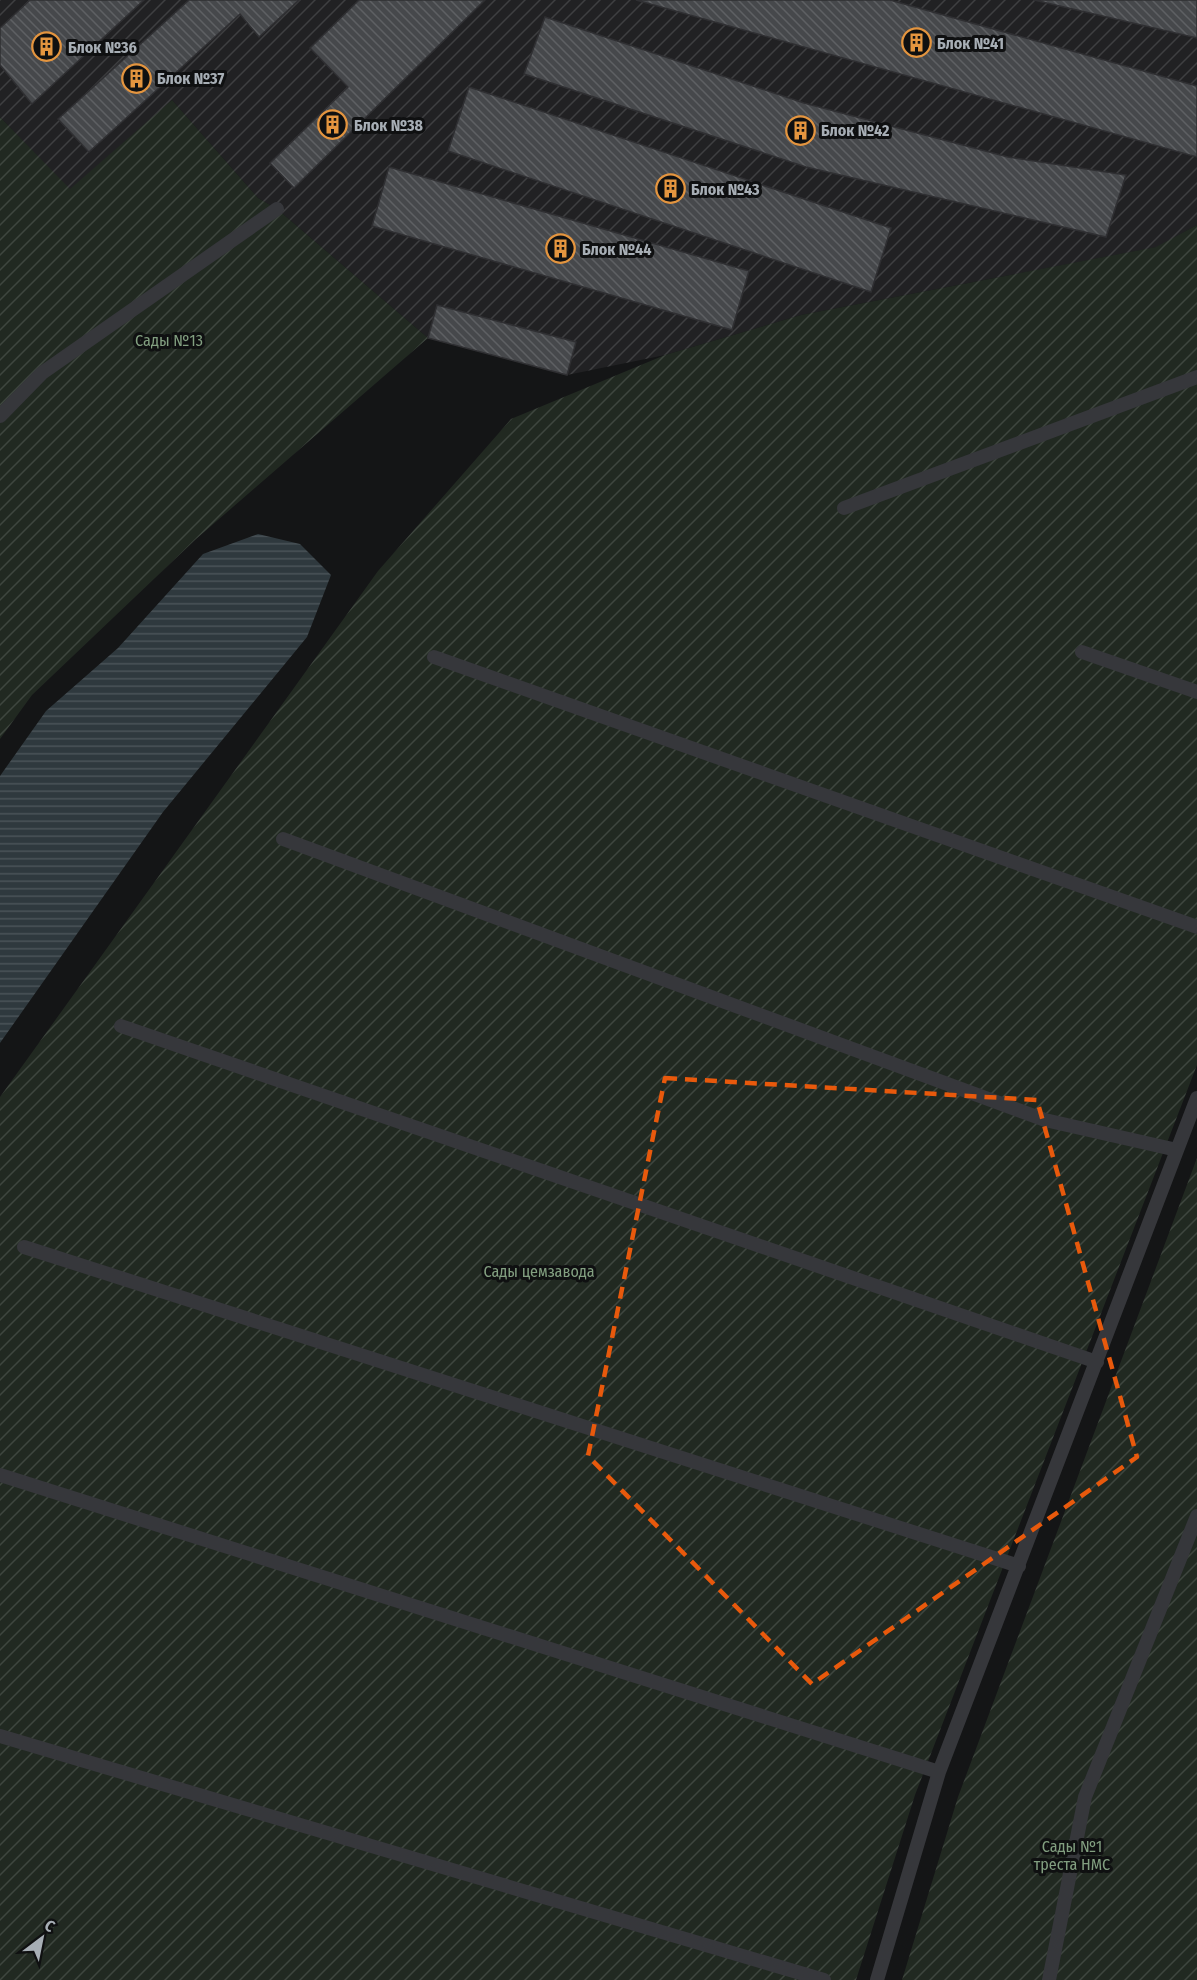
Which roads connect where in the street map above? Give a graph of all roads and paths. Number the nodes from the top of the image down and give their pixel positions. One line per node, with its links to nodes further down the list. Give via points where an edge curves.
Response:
1 (277, 209): 3 (lane, via 42,373)
2 (1197, 377): 4 (lane)
3 (0, 416)
4 (844, 508)
5 (1082, 652): 7 (lane)
6 (434, 657): 9 (lane)
7 (1197, 692)
8 (283, 839): 12 (lane, via 1045,1120)
9 (1197, 927)
10 (121, 1026): 14 (lane)
11 (1197, 1098): 12 (lane)
12 (1177, 1150): 14 (lane)
13 (24, 1247): 17 (lane)
14 (1097, 1362): 17 (lane)
15 (0, 1475): 19 (lane)
16 (1197, 1516): 22 (lane, via 1085,1797)
17 (1019, 1566): 19 (lane)
18 (0, 1736): 20 (lane)
19 (939, 1772): 21 (lane)
20 (824, 1980)
21 (877, 1980)
22 (1049, 1980)

